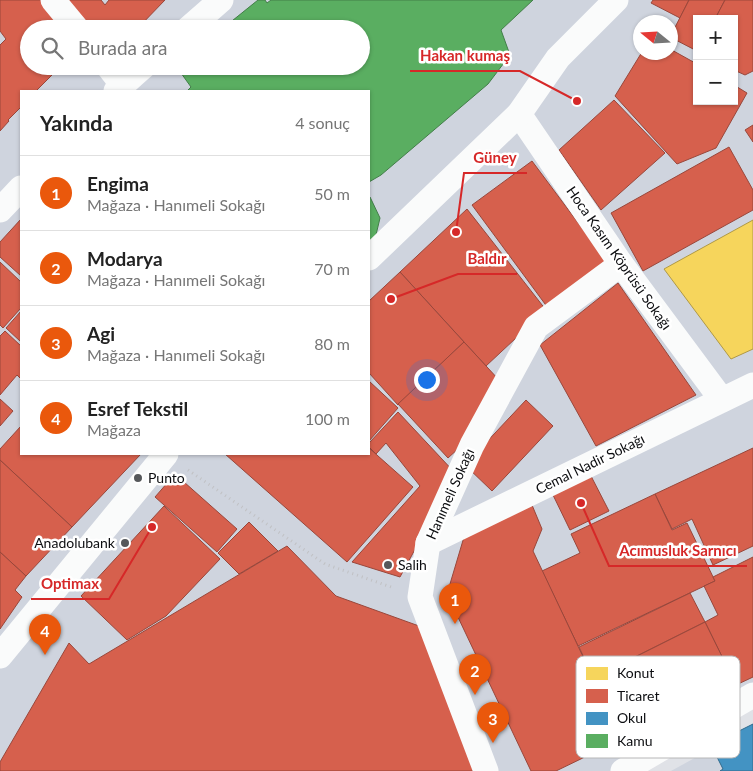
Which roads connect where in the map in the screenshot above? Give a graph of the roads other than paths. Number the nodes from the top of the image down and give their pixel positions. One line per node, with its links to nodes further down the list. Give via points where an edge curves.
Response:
1 (54, 0): 4 (street)
2 (221, 0): 5 (street)
3 (616, 0): 8 (street, via 558,58)
4 (70, 20)
5 (198, 20)
6 (127, 75): 7 (street)
7 (115, 81)
8 (519, 114): 11 (street); 12 (street, Hoca Kasım Köprüsü Sokağı)
9 (20, 189): 10 (street)
10 (0, 210)
11 (370, 257)
12 (621, 264): 14 (street, Hoca Kasım Köprüsü Sokağı); 16 (street, Hanımeli Sokağı, via 536,327 472,445)
13 (753, 385): 14 (street, Cemal Nadir Sokağı)
14 (722, 400): 16 (street, Cemal Nadir Sokağı)
15 (164, 455): 17 (street)
16 (428, 543): 21 (street, Hanımeli Sokağı, via 420,597)
17 (0, 656)
18 (753, 695): 19 (street)
19 (740, 703)
20 (645, 758): 22 (street)
21 (486, 771)
22 (623, 771)

